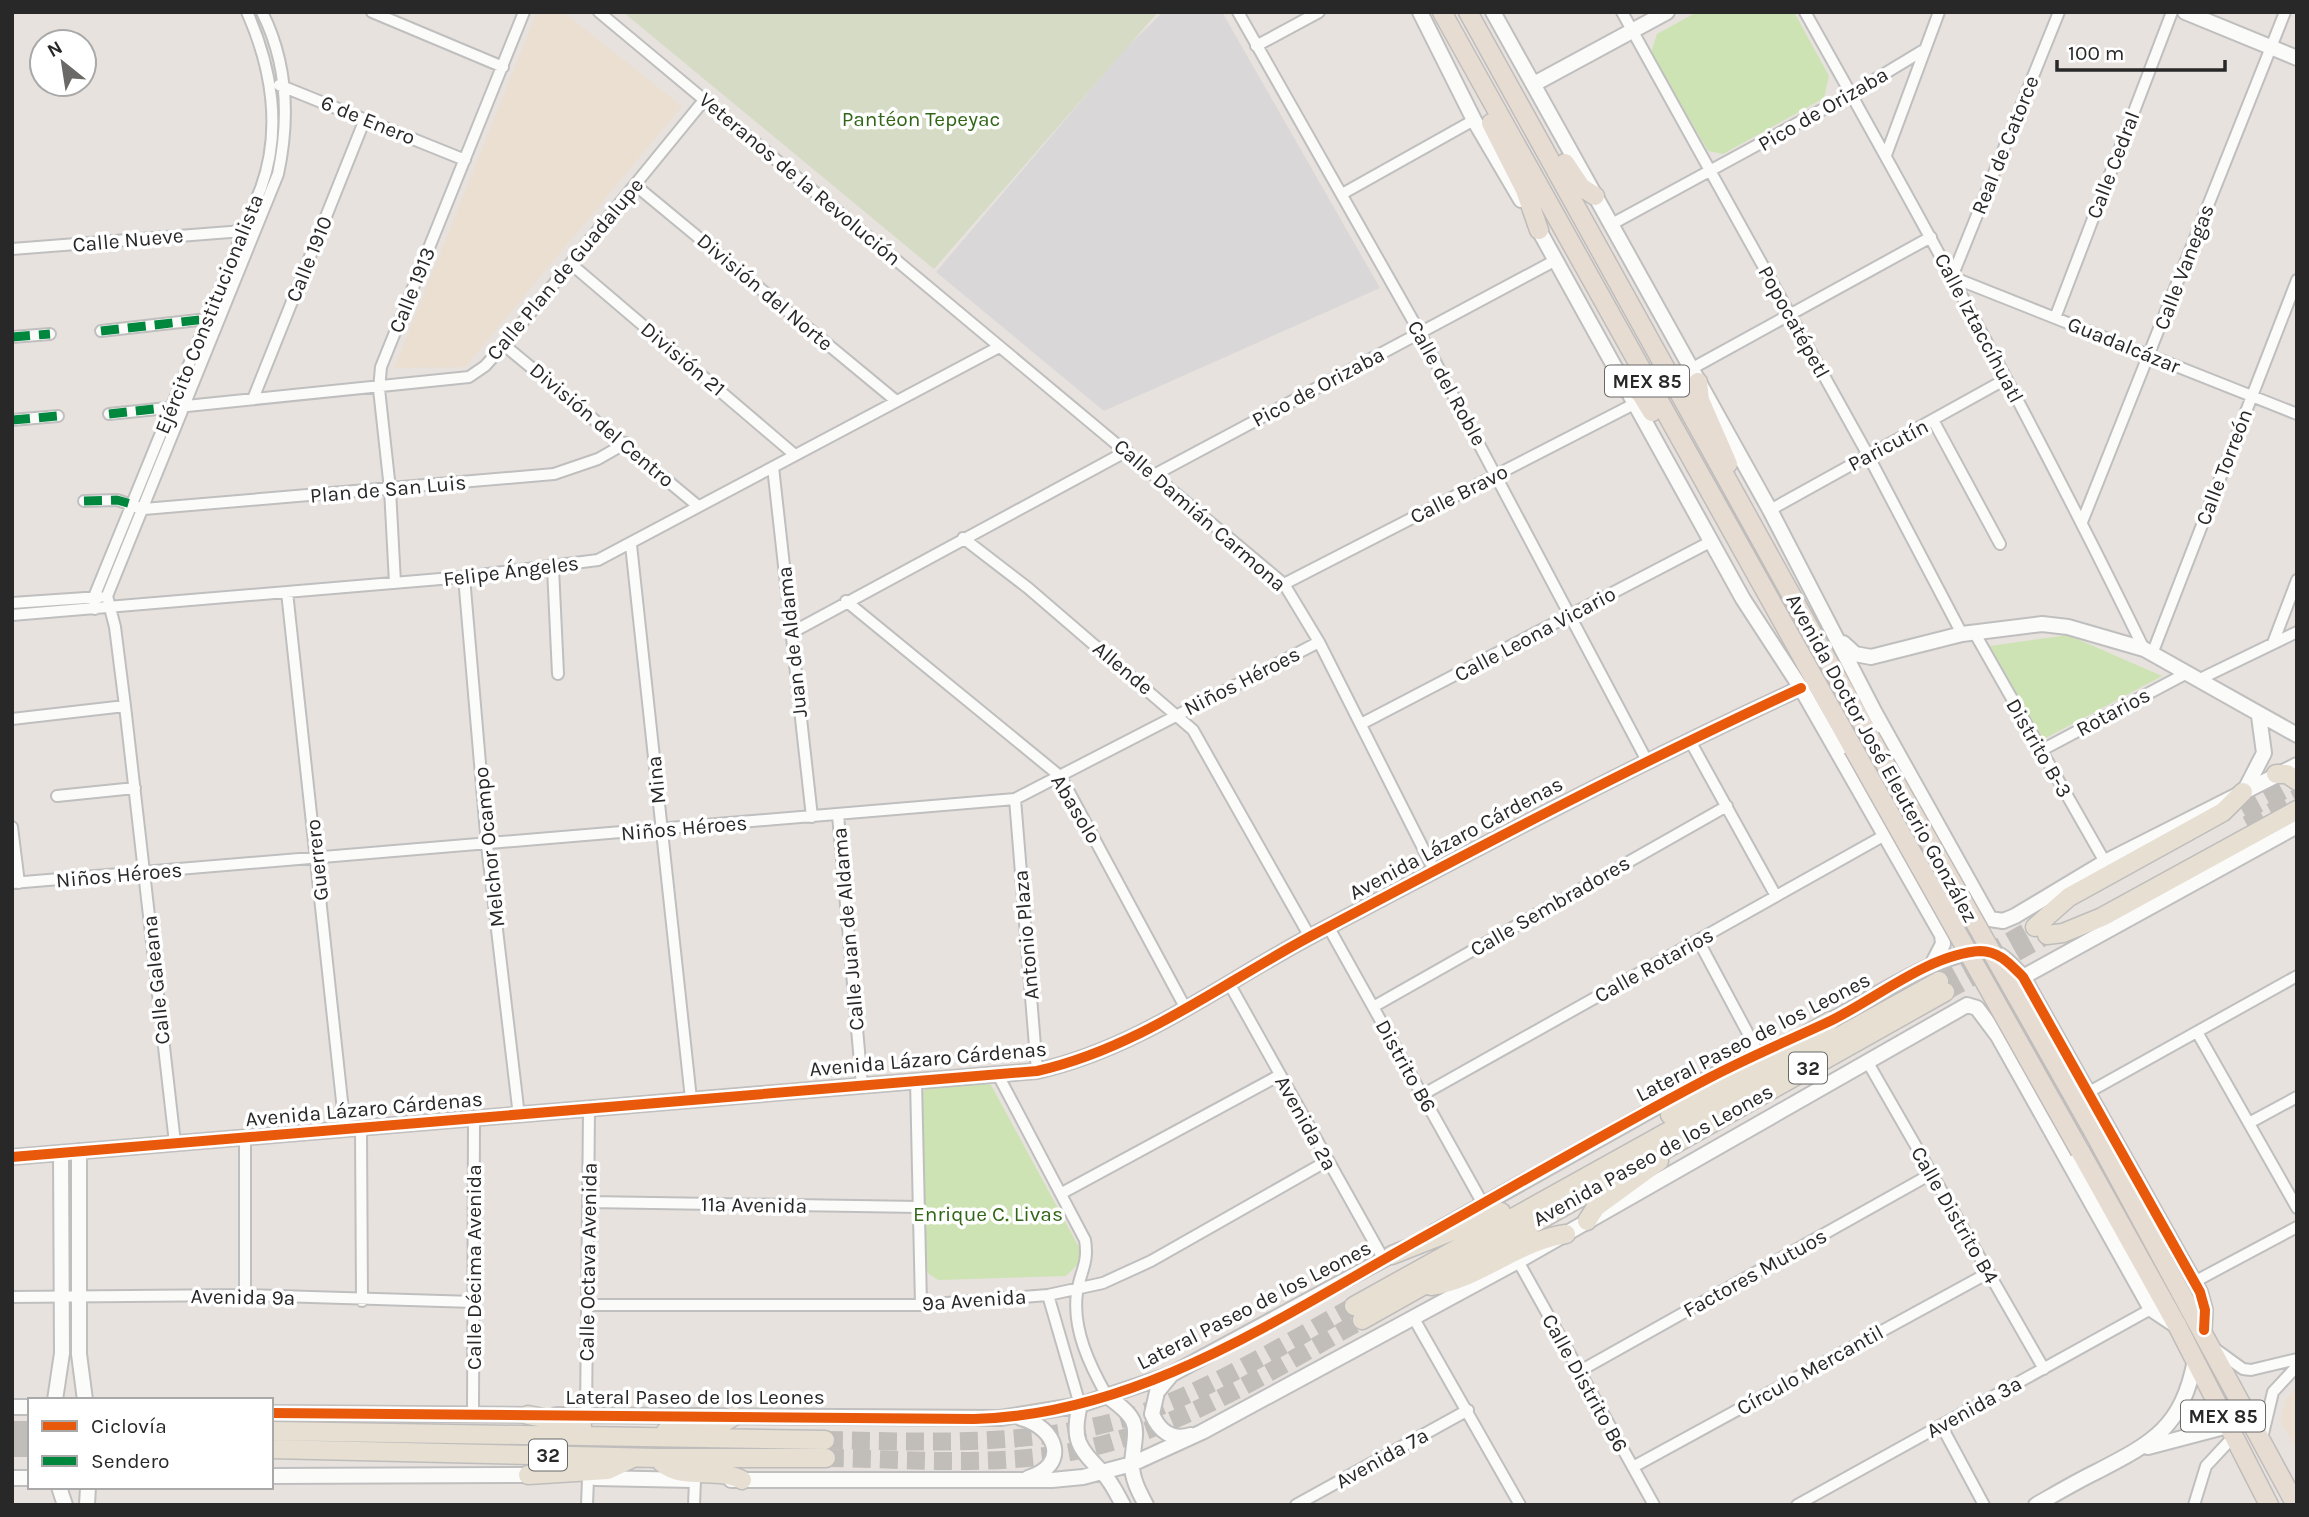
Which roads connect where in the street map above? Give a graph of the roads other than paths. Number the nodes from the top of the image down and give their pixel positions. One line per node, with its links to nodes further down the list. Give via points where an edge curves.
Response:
1 (247, 12): 26 (street, Ejército Constitucionalista)
2 (262, 12): 28 (street, Ejército Constitucionalista)
3 (372, 12): 25 (street)
4 (524, 12): 25 (street, Calle 1913)
5 (599, 12): 32 (street, Veteranos de la Revolución)
6 (1238, 12): 21 (street, Calle del Roble)
7 (1319, 12): 21 (street)
8 (1420, 12): 34 (street)
9 (1442, 12): 31 (highway, Avenida Doctor José Eleuterio González / MEX 85)
10 (1468, 12): 29 (highway, Avenida Doctor José Eleuterio González / MEX 85)
11 (1493, 12): 27 (street)
12 (1622, 12): 20 (street, Popocatépetl)
13 (1667, 12): 20 (street)
14 (1805, 12): 30 (street, Calle Iztaccíhuatl)
15 (1938, 12): 23 (street)
16 (2059, 12): 48 (street, Real de Catorce)
17 (2172, 12): 51 (street, Calle Cedral)
18 (2185, 12): 22 (street)
19 (2285, 12): 22 (street, Calle Vanegas)
20 (1632, 32): 27 (street); 37 (street, Popocatépetl)
21 (1256, 46): 39 (street, Calle del Roble)
22 (2270, 48): 24 (street); 59 (street, Calle Vanegas)
23 (1922, 51): 30 (street, Pico de Orizaba); 35 (street)
24 (2297, 58)
25 (503, 67): 36 (street, Calle 1913)
26 (270, 82): 28 (street, 6 de Enero); 43 (street, Ejército Constitucionalista, via 272,154)
27 (1534, 84): 40 (street)
28 (284, 86): 33 (street, 6 de Enero); 67 (street, Ejército Constitucionalista, via 286,125 278,174)
29 (1512, 90): 40 (highway, via 1528,99 1575,180); 82 (highway, Avenida Doctor José Eleuterio González / MEX 85)
30 (1851, 94): 35 (street, Calle Iztaccíhuatl); 37 (street, Pico de Orizaba)
31 (1486, 95): 42 (highway, via 1495,135 1525,190); 89 (highway, Avenida Doctor José Eleuterio González / MEX 85)
32 (705, 99): 38 (street, Calle Plan de Guadalupe); 58 (street, Veteranos de la Revolución)
33 (365, 119): 36 (street, 6 de Enero); 65 (street, Calle 1910)
34 (1474, 120): 39 (street); 42 (street)
35 (1886, 155): 44 (street, Calle Iztaccíhuatl)
36 (465, 160): 63 (street, Calle 1913, via 381,367)
37 (1710, 172): 41 (street, Pico de Orizaba); 50 (street, Popocatépetl)
38 (635, 185): 47 (street, Calle Plan de Guadalupe); 66 (street, División del Norte)
39 (1342, 194): 54 (street, Calle del Roble)
40 (1595, 195): 41 (street)
41 (1612, 224): 61 (street)
42 (1539, 230): 46 (street)
43 (243, 231): 45 (street, Calle Nueve); 52 (street, Ejército Constitucionalista)
44 (1931, 237): 48 (street, Calle Iztaccíhuatl); 50 (street)
45 (12, 249)
46 (1556, 260): 54 (street, Pico de Orizaba); 60 (street)
47 (571, 264): 57 (street, Calle Plan de Guadalupe); 77 (street, División 21)
48 (1952, 277): 51 (street, Guadalcázar); 62 (street, Calle Iztaccíhuatl)
49 (2297, 280): 64 (street, Calle Torreón)
50 (1789, 314): 61 (street); 78 (street, Popocatépetl)
51 (2054, 317): 59 (street, Guadalcázar)
52 (207, 319): 53 (street); 69 (street, Ejército Constitucionalista)
53 (101, 331)
54 (1420, 332): 80 (street, Calle del Roble); 81 (street, Pico de Orizaba)
55 (50, 334): 56 (street)
56 (12, 337)
57 (504, 345): 63 (street, Calle Plan de Guadalupe, via 469,377); 75 (street, División del Centro)
58 (999, 347): 66 (street, Felipe Ángeles); 76 (street, Calle Damián Carmona)
59 (2150, 355): 64 (street, Guadalcázar); 90 (street, Calle Vanegas)
60 (1618, 373): 68 (street); 89 (highway, via 1641,394 1698,492)
61 (1695, 376): 82 (highway, via 1700,400 1728,461); 88 (street)
62 (2006, 379): 74 (street, Paricutín); 90 (street, Calle Iztaccíhuatl)
63 (379, 389): 65 (street, Calle Plan de Guadalupe); 83 (street, Calle 1913)
64 (2252, 396): 71 (street, Guadalcázar); 114 (street, Calle Torreón)
65 (253, 399): 67 (street, Calle Plan de Guadalupe)
66 (895, 400): 77 (street, Felipe Ángeles)
67 (187, 404): 69 (street, Calle Plan de Guadalupe); 87 (street, Ejército Constitucionalista)
68 (1634, 404): 80 (street, Calle Bravo); 92 (street)
69 (172, 407): 70 (street, Calle Plan de Guadalupe); 85 (street, Ejército Constitucionalista)
70 (109, 414)
71 (2297, 414)
72 (58, 416): 73 (street)
73 (12, 420)
74 (1933, 421): 78 (street, Paricutín); 93 (street)
75 (626, 443): 83 (street, Plan de San Luis, via 554,474); 86 (street, División del Centro)
76 (1128, 451): 81 (street, Calle Damián Carmona); 91 (street)
77 (794, 455): 79 (street, Felipe Ángeles)
78 (1868, 455): 88 (street, Paricutín); 111 (street, Popocatépetl)
79 (773, 467): 86 (street, Felipe Ángeles); 110 (street, Juan de Aldama)
80 (1496, 474): 99 (street, Calle Bravo); 107 (street, Calle del Roble)
81 (1154, 475): 99 (street, Calle Damián Carmona)
82 (1732, 488): 220 (highway, Avenida Doctor José Eleuterio González / MEX 85, bridge)
83 (390, 489): 87 (street, Plan de San Luis); 98 (street, Calle 1913)
84 (84, 501): 85 (street)
85 (131, 504): 87 (street); 102 (street, Ejército Constitucionalista)
86 (698, 506): 94 (street, Felipe Ángeles)
87 (144, 509): 101 (street, Ejército Constitucionalista)
88 (1770, 510): 108 (street)
89 (1723, 516): 219 (highway, Avenida Doctor José Eleuterio González / MEX 85, bridge)
90 (2082, 522): 114 (street, Calle Iztaccíhuatl)
91 (963, 538): 103 (street); 119 (street, Allende)
92 (1710, 542): 107 (street, Calle Leona Vicario); 117 (street)
93 (2000, 544)
94 (631, 545): 95 (street, Felipe Ángeles, via 598,560); 144 (street, Mina)
95 (553, 568): 96 (street, Felipe Ángeles); 115 (street)
96 (464, 578): 98 (street, Felipe Ángeles); 146 (street, Melchor Ocampo)
97 (2297, 580): 113 (street)
98 (395, 583): 100 (street, Felipe Ángeles)
99 (1284, 584): 112 (street, Calle Damián Carmona)
100 (287, 592): 105 (street, Felipe Ángeles); 148 (street, Guerrero)
101 (107, 596): 102 (street, Felipe Ángeles); 105 (street)
102 (94, 597): 104 (street, Felipe Ángeles); 106 (street, Ejército Constitucionalista)
103 (846, 601): 110 (street); 129 (street, Abasolo)
104 (13, 607): 106 (street, Felipe Ángeles)
105 (110, 608): 106 (street, Felipe Ángeles); 118 (street, Calle Galeana)
106 (95, 609)
107 (1571, 615): 122 (street, Calle Leona Vicario); 126 (street, Calle del Roble)
108 (1830, 630): 111 (street, via 1861,657); 141 (street)
109 (2297, 632): 113 (street, Rotarios)
110 (791, 633): 138 (street, Juan de Aldama)
111 (1968, 633): 114 (street, via 2042,624 2081,630); 125 (street, Distrito B-3)
112 (1319, 642): 119 (street, Niños Héroes); 122 (street, Calle Damián Carmona)
113 (2273, 643): 116 (street, Rotarios)
114 (2148, 651): 116 (street)
115 (558, 674)
116 (2191, 677): 120 (street); 125 (street, Rotarios)
117 (1801, 688): 124 (street, Avenida Lázaro Cárdenas); 145 (street)
118 (125, 706): 121 (street); 131 (street, Calle Galeana)
119 (1178, 714): 129 (street, Niños Héroes); 158 (street, Allende, via 1204,748)
120 (2259, 716): 123 (street); 132 (street, via 2264,753)
121 (12, 719)
122 (1361, 724): 150 (street, Calle Damián Carmona)
123 (2297, 735)
124 (1689, 739): 126 (street, Avenida Lázaro Cárdenas); 135 (street)
125 (2040, 751): 149 (street, Distrito B-3)
126 (1646, 760): 150 (street, Avenida Lázaro Cárdenas)
127 (2297, 765): 128 (street)
128 (2276, 774): 130 (main road); 132 (street)
129 (1061, 776): 134 (street, Niños Héroes); 165 (street, Abasolo)
130 (2297, 781)
131 (135, 788): 133 (street); 151 (street, Calle Galeana)
132 (2242, 792): 149 (street); 157 (main road, via 2223,812 2069,897)
133 (57, 796)
134 (1015, 799): 137 (street, Niños Héroes); 170 (street, Antonio Plaza)
135 (1727, 806): 154 (street); 164 (street, Calle Sembradores)
136 (2297, 810): 157 (main road, via 2102,917 2063,933)
137 (838, 815): 138 (street, Niños Héroes); 174 (street, Calle Juan de Aldama)
138 (812, 817): 144 (street, Niños Héroes)
139 (2297, 817): 143 (street)
140 (2245, 818): 157 (main road)
141 (1938, 826): 147 (street, via 1939,839 1919,858 1906,858); 152 (street)
142 (12, 827): 153 (street)
143 (2291, 829): 161 (street)
144 (661, 830): 146 (street, Niños Héroes); 178 (street, Mina)
145 (1885, 835): 147 (street); 154 (street, Calle Rotarios)
146 (487, 845): 148 (street, Niños Héroes); 180 (street, Melchor Ocampo)
147 (1894, 850): 155 (street)
148 (317, 859): 151 (street, Niños Héroes); 183 (street, Guerrero)
149 (2105, 862): 152 (street, via 2003,921 1990,919)
150 (1434, 870): 156 (street, Avenida Lázaro Cárdenas)
151 (144, 873): 153 (street, Niños Héroes); 186 (street, Calle Galeana)
152 (1969, 881): 155 (street, via 1946,886 1932,902)
153 (16, 883)
154 (1776, 896): 159 (street, Calle Rotarios)
155 (1930, 912): 162 (street, via 1942,935)
156 (1329, 928): 158 (street, Avenida Lázaro Cárdenas); 164 (street, Distrito B6)
157 (2041, 933)
158 (1310, 937): 163 (street, Avenida Lázaro Cárdenas)
159 (1698, 940): 168 (street); 176 (street, Calle Rotarios)
160 (2297, 975): 167 (street)
161 (2023, 977): 162 (street, Lateral Paseo de los Leones, via 1996,953 1967,954); 175 (street)
162 (1939, 979): 166 (street, Lateral Paseo de los Leones); 187 (main road, Avenida Paseo de los Leones / 32); 193 (main road, Avenida Paseo de los Leones / 32)
163 (1230, 985): 165 (street, Avenida Lázaro Cárdenas); 172 (street, Avenida 2a)
164 (1373, 1007): 176 (street, Distrito B6)
165 (1186, 1009): 170 (street, Avenida Lázaro Cárdenas, via 1084,1059)
166 (1830, 1021): 168 (street, Lateral Paseo de los Leones); 193 (main road, via 1631,1139)
167 (2197, 1032): 175 (street); 182 (street)
168 (1759, 1054): 196 (street, Lateral Paseo de los Leones)
169 (1867, 1061): 192 (street, Calle Distrito B4); 199 (street); 217 (street, via 1960,1008 1977,1008 1998,1036)
170 (1037, 1070): 171 (street, Avenida Lázaro Cárdenas)
171 (997, 1073): 173 (street, Avenida Lázaro Cárdenas); 194 (street)
172 (1280, 1075): 191 (street, Avenida 2a); 194 (street)
173 (916, 1080): 174 (street, Avenida Lázaro Cárdenas); 197 (street)
174 (862, 1085): 178 (street, Avenida Lázaro Cárdenas)
175 (2089, 1092): 205 (street)
176 (1422, 1095): 196 (street, Distrito B6)
177 (2297, 1097): 182 (street)
178 (691, 1099): 179 (street, Avenida Lázaro Cárdenas)
179 (589, 1110): 180 (street, Avenida Lázaro Cárdenas); 195 (street, Calle Octava Avenida)
180 (519, 1116): 181 (street, Avenida Lázaro Cárdenas)
181 (474, 1119): 184 (street, Avenida Lázaro Cárdenas); 214 (street, Calle Décima Avenida)
182 (2249, 1123): 198 (street)
183 (345, 1129): 184 (street, Avenida Lázaro Cárdenas); 185 (street, Avenida Lázaro Cárdenas)
184 (361, 1129): 213 (street)
185 (244, 1138): 186 (street, Avenida Lázaro Cárdenas); 208 (street)
186 (175, 1143): 188 (street, Avenida Lázaro Cárdenas)
187 (1672, 1144): 199 (main road, via 1650,1169 1596,1207); 206 (main road, Avenida Paseo de los Leones / 32)
188 (79, 1151): 189 (street, Avenida Lázaro Cárdenas); 212 (street)
189 (61, 1153): 190 (street, Avenida Lázaro Cárdenas); 211 (street)
190 (12, 1157)
191 (1327, 1161): 202 (street, Avenida 2a); 207 (street, 9a Avenida, via 1150,1261 1103,1283)
192 (1931, 1174): 204 (street, Calle Distrito B4); 226 (street, Factores Mutuos)
193 (1568, 1185): 202 (main road); 206 (main road, Avenida Paseo de los Leones / 32, via 1358,1313)
194 (1062, 1193): 207 (street, via 1087,1254)
195 (589, 1202): 197 (street, 11a Avenida); 215 (street, Calle Octava Avenida)
196 (1483, 1204): 202 (street, Lateral Paseo de los Leones)
197 (919, 1207): 216 (street)
198 (2297, 1208)
199 (1587, 1221): 201 (street)
200 (2297, 1227): 205 (street)
201 (1566, 1234): 203 (street); 206 (main road, via 1536,1241 1462,1279)
202 (1388, 1257): 227 (street, Lateral Paseo de los Leones)
203 (1518, 1261): 218 (street); 226 (street, Calle Distrito B6)
204 (1988, 1273): 225 (street, Calle Distrito B4); 251 (street, Círculo Mercantil)
205 (2194, 1282): 220 (street, via 2205,1310)
206 (1418, 1288)
207 (1077, 1289): 209 (street, 9a Avenida); 228 (street, via 1080,1333)
208 (245, 1294): 212 (street, Avenida 9a); 213 (street, Avenida 9a)
209 (1048, 1295): 216 (street, 9a Avenida); 231 (street)
210 (12, 1297): 211 (street, Avenida 9a)
211 (61, 1297): 212 (street, Avenida 9a); 229 (street, via 62,1353)
212 (80, 1297): 230 (street, via 79,1353)
213 (362, 1301): 214 (street, Avenida 9a)
214 (474, 1303): 234 (street, Calle Décima Avenida)
215 (589, 1305): 216 (street, 9a Avenida); 236 (street, Calle Octava Avenida)
216 (921, 1305)
217 (2151, 1308): 219 (street); 225 (street, Avenida 3a)
218 (1413, 1317): 232 (street); 242 (street)
219 (2178, 1326): 223 (highway, Avenida Doctor José Eleuterio González / MEX 85)
220 (2204, 1330): 221 (highway, Avenida Doctor José Eleuterio González / MEX 85)
221 (2214, 1348): 222 (street, via 2243,1369); 245 (highway, Avenida Doctor José Eleuterio González / MEX 85)
222 (2297, 1359)
223 (2195, 1360): 241 (highway, Avenida Doctor José Eleuterio González / MEX 85); 246 (street, via 2179,1410)
224 (2297, 1366): 245 (street, via 2273,1392)
225 (2044, 1369): 239 (street, Avenida 3a)
226 (1578, 1372): 251 (street, Calle Distrito B6)
227 (1172, 1374): 228 (street, Lateral Paseo de los Leones); 242 (street, via 1153,1403 1156,1423 1176,1437)
228 (1107, 1396): 231 (street, Lateral Paseo de los Leones); 250 (street, via 1136,1429)
229 (55, 1398)
230 (85, 1398)
231 (1080, 1405): 238 (street, Lateral Paseo de los Leones); 252 (street, via 1075,1430 1078,1444)
232 (1468, 1410): 263 (street, Avenida 7a); 264 (street)
233 (273, 1413): 234 (street, Lateral Paseo de los Leones)
234 (473, 1415): 235 (street, Lateral Paseo de los Leones)
235 (528, 1415): 236 (street, Lateral Paseo de los Leones); 243 (main road, via 592,1429)
236 (586, 1415): 237 (street, Lateral Paseo de los Leones)
237 (734, 1416): 238 (street, Lateral Paseo de los Leones); 244 (main road)
238 (1015, 1417): 258 (street, via 1038,1424 1054,1449 1046,1469)
239 (1941, 1426): 266 (street, Avenida 3a); 267 (street)
240 (273, 1431): 243 (main road, 32)
241 (2231, 1431): 246 (street); 269 (street, via 2206,1466); 270 (highway, Avenida Doctor José Eleuterio González / MEX 85)
242 (1202, 1432): 250 (street)
243 (603, 1437): 244 (main road, 32)
244 (649, 1438): 249 (main road, 32, via 825,1449)
245 (2262, 1438): 271 (highway, Avenida Doctor José Eleuterio González / MEX 85)
246 (2144, 1448): 268 (street)
247 (273, 1449): 248 (main road, 32)
248 (634, 1457): 249 (main road, 32); 253 (main road, via 608,1470)
249 (658, 1458): 257 (main road, via 676,1470)
250 (1132, 1464): 252 (street); 262 (street)
251 (1633, 1467): 265 (street, Calle Distrito B6)
252 (1103, 1473): 258 (street); 261 (street)
253 (528, 1475): 254 (street); 255 (street)
254 (273, 1476)
255 (587, 1478): 256 (street); 259 (street)
256 (695, 1480): 257 (street); 260 (street)
257 (742, 1480): 258 (street)
258 (1016, 1481)
259 (587, 1505)
260 (694, 1505)
261 (1123, 1505)
262 (1146, 1505)
263 (1296, 1505)
264 (1520, 1505)
265 (1654, 1505)
266 (1797, 1505)
267 (1984, 1505)
268 (2036, 1505)
269 (2194, 1505)
270 (2269, 1505)
271 (2296, 1505)

